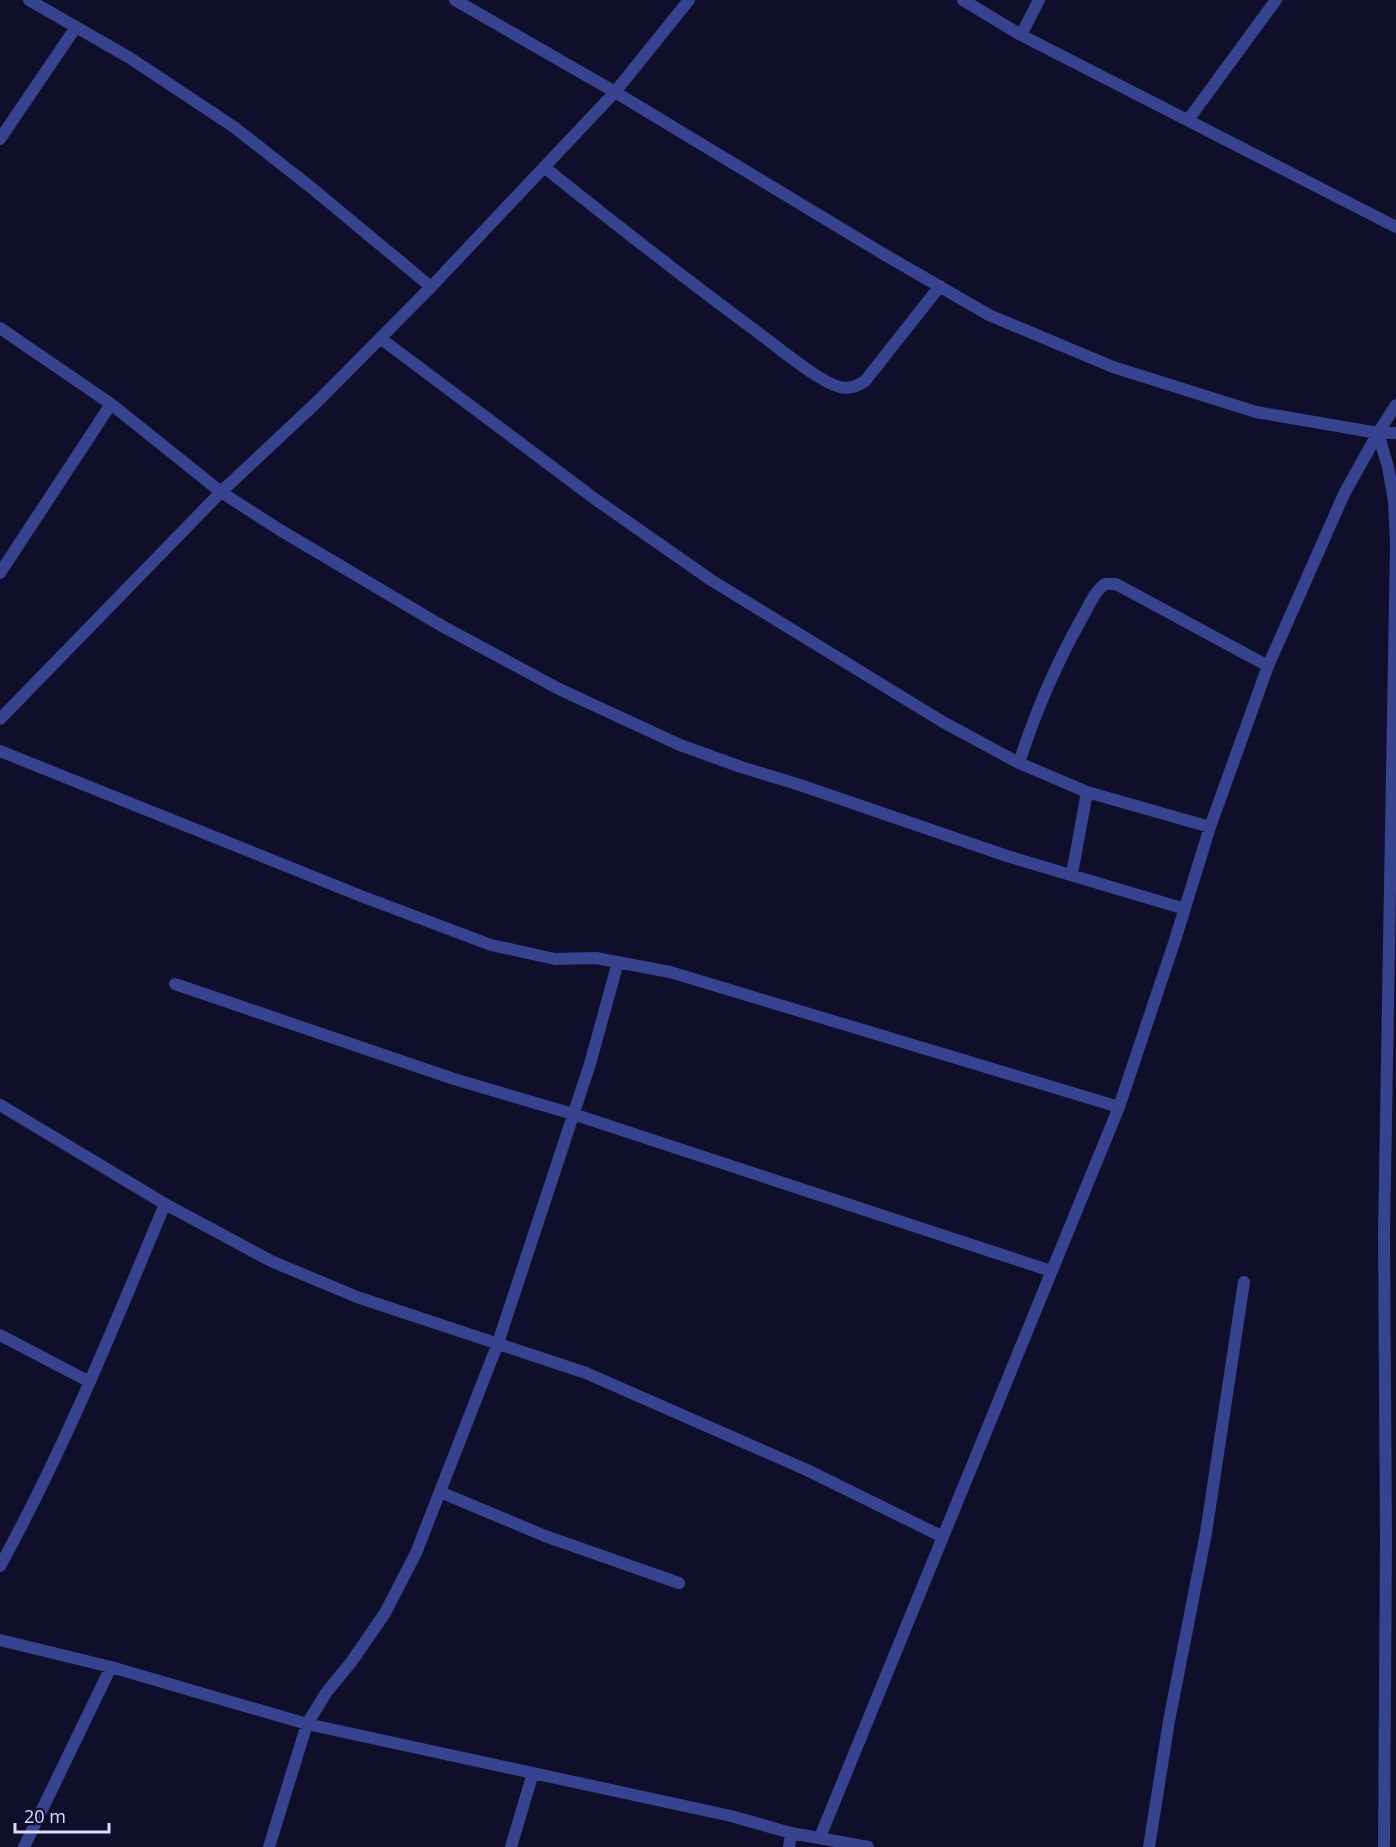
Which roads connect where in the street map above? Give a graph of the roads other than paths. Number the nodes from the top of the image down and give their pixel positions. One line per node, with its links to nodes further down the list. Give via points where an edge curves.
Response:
1 (29, 0): 7 (street)
2 (455, 0): 9 (street)
3 (689, 0): 9 (street)
4 (963, 0): 8 (street)
5 (1039, 0): 8 (street)
6 (1276, 0): 10 (street)
7 (76, 27): 11 (street); 15 (street, via 234,127)
8 (1021, 35): 10 (street)
9 (615, 92): 12 (street); 14 (street)
10 (1188, 120): 13 (street)
11 (0, 140)
12 (544, 167): 14 (street, via 705,293 809,370 840,387 865,381); 15 (street)
13 (1396, 227)
14 (940, 286): 20 (street, via 989,315 1113,367 1257,412)
15 (431, 287): 17 (street)
16 (0, 328): 18 (street)
17 (380, 338): 22 (street); 27 (street, via 595,499 711,580 943,722)
18 (111, 404): 22 (street); 23 (street)
19 (1396, 405): 20 (street)
20 (1378, 433): 21 (street); 24 (street, via 1344,494); 40 (street, via 1394,501 1396,543 1385,1210)
21 (1396, 433)
22 (221, 492): 25 (street); 30 (street, via 452,631 558,689 670,740 1007,856)
23 (0, 573)
24 (1268, 666): 27 (street, via 1116,584 1105,584 1095,594 1068,643); 29 (street)
25 (0, 719)
26 (0, 751): 32 (street, via 491,945 555,959)
27 (1019, 763): 28 (street)
28 (1087, 792): 29 (street); 30 (street)
29 (1210, 827): 31 (street)
30 (1072, 874): 31 (street)
31 (1185, 909): 35 (street)
32 (618, 962): 35 (street, via 670,972); 36 (street)
33 (175, 984): 36 (street, via 454,1079)
34 (0, 1105): 37 (street)
35 (1119, 1107): 38 (street)
36 (573, 1114): 38 (street); 42 (street)
37 (165, 1204): 42 (street, via 271,1261 357,1297); 43 (street)
38 (1051, 1271): 45 (street)
39 (1244, 1282): 59 (street, via 1206,1533)
40 (1390, 1314): 60 (street)
41 (0, 1335): 43 (street)
42 (498, 1343): 44 (street); 45 (street, via 586,1373 695,1420)
43 (90, 1382): 46 (street)
44 (440, 1491): 47 (street, via 545,1536); 50 (street, via 416,1553 385,1613)
45 (943, 1537): 53 (street)
46 (0, 1566)
47 (679, 1583)
48 (0, 1640): 49 (street)
49 (111, 1667): 50 (street); 54 (street)
50 (307, 1724): 51 (street); 55 (street)
51 (533, 1773): 52 (street); 56 (street)
52 (791, 1833): 53 (street); 57 (street)
53 (820, 1837): 58 (street)
54 (24, 1847)
55 (269, 1847)
56 (511, 1847)
57 (789, 1847)
58 (868, 1847)
59 (1149, 1847)
60 (1384, 1847)

